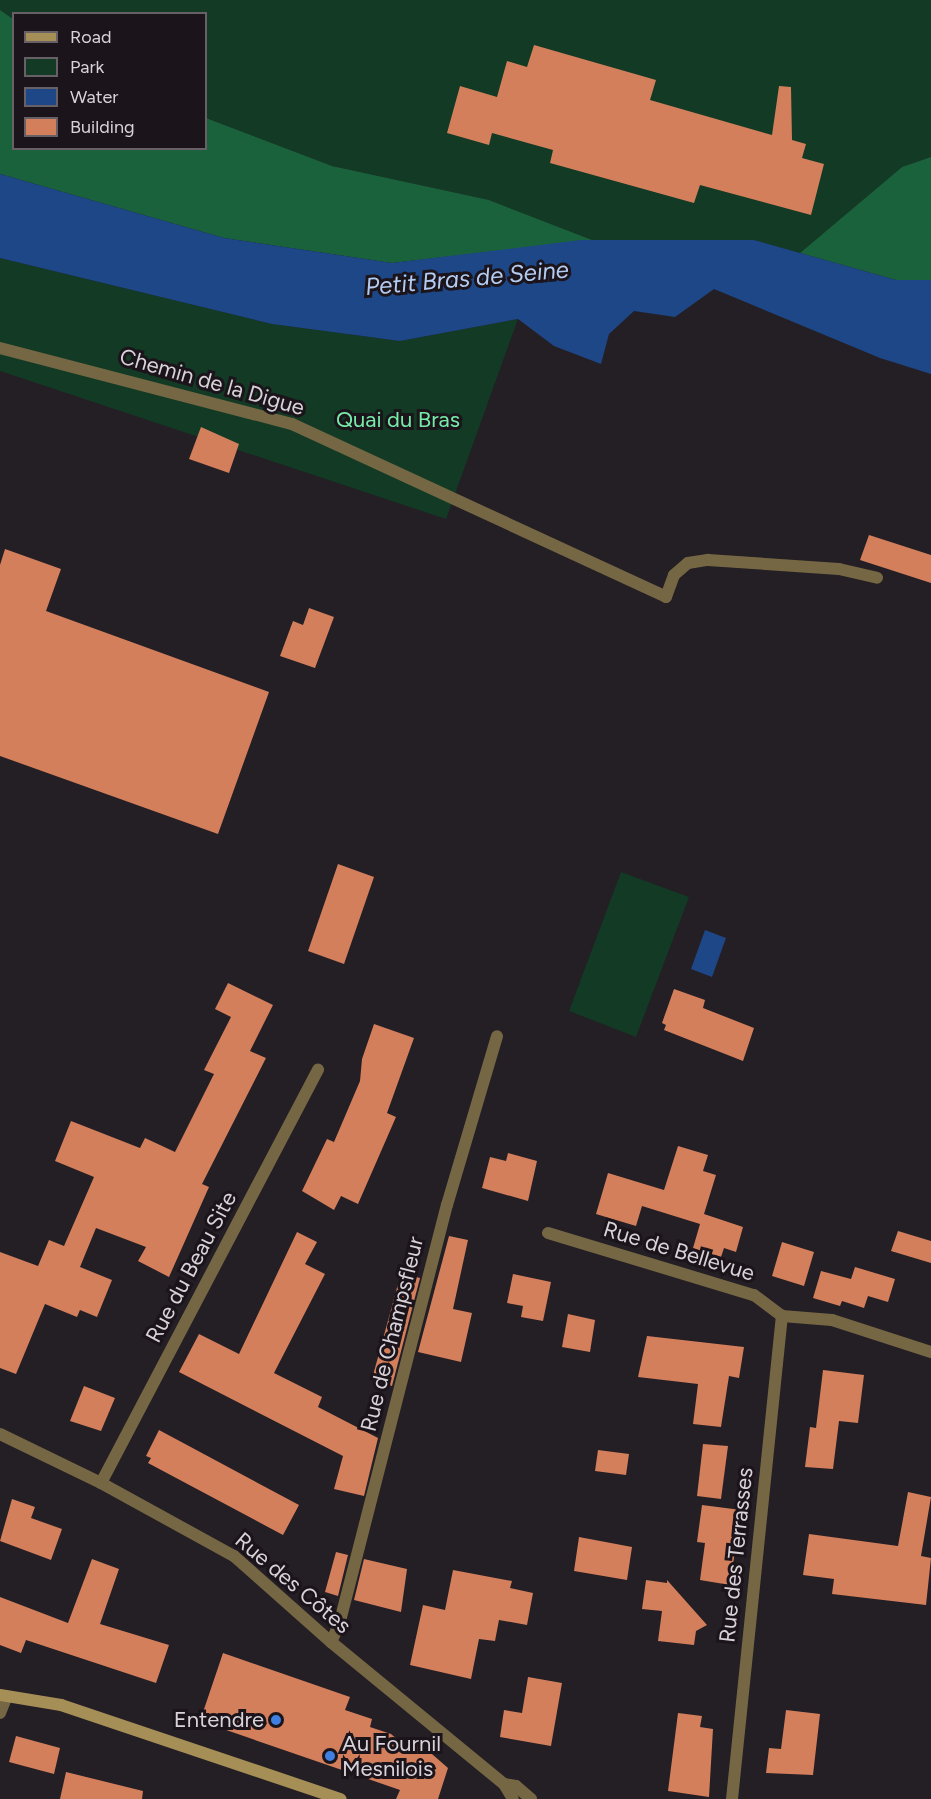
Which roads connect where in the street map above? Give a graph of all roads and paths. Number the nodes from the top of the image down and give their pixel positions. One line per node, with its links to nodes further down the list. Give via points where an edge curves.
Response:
1 (0, 348): 2 (street, Chemin de la Digue, via 292,424 666,597 674,574 688,563 708,560 839,569)
2 (877, 578)
3 (497, 1036): 10 (street, Rue de Champsfleur, via 447,1205 339,1625)
4 (318, 1070): 9 (street, Rue du Beau Site)
5 (548, 1233): 6 (street, Rue de Bellevue, via 754,1295)
6 (782, 1316): 7 (street, via 832,1320); 17 (street, Rue des Terrasses)
7 (931, 1352)
8 (0, 1434): 9 (street, Rue des Côtes)
9 (101, 1483): 10 (street, Rue des Côtes, via 234,1556)
10 (331, 1642): 13 (street, Rue des Côtes)
11 (4, 1696): 12 (street); 14 (main road, via 61,1705)
12 (0, 1713)
13 (504, 1784): 15 (street, Rue des Côtes); 16 (street, Rue des Côtes, via 516,1786)
14 (341, 1799)
15 (513, 1799)
16 (531, 1799)
17 (732, 1799)

